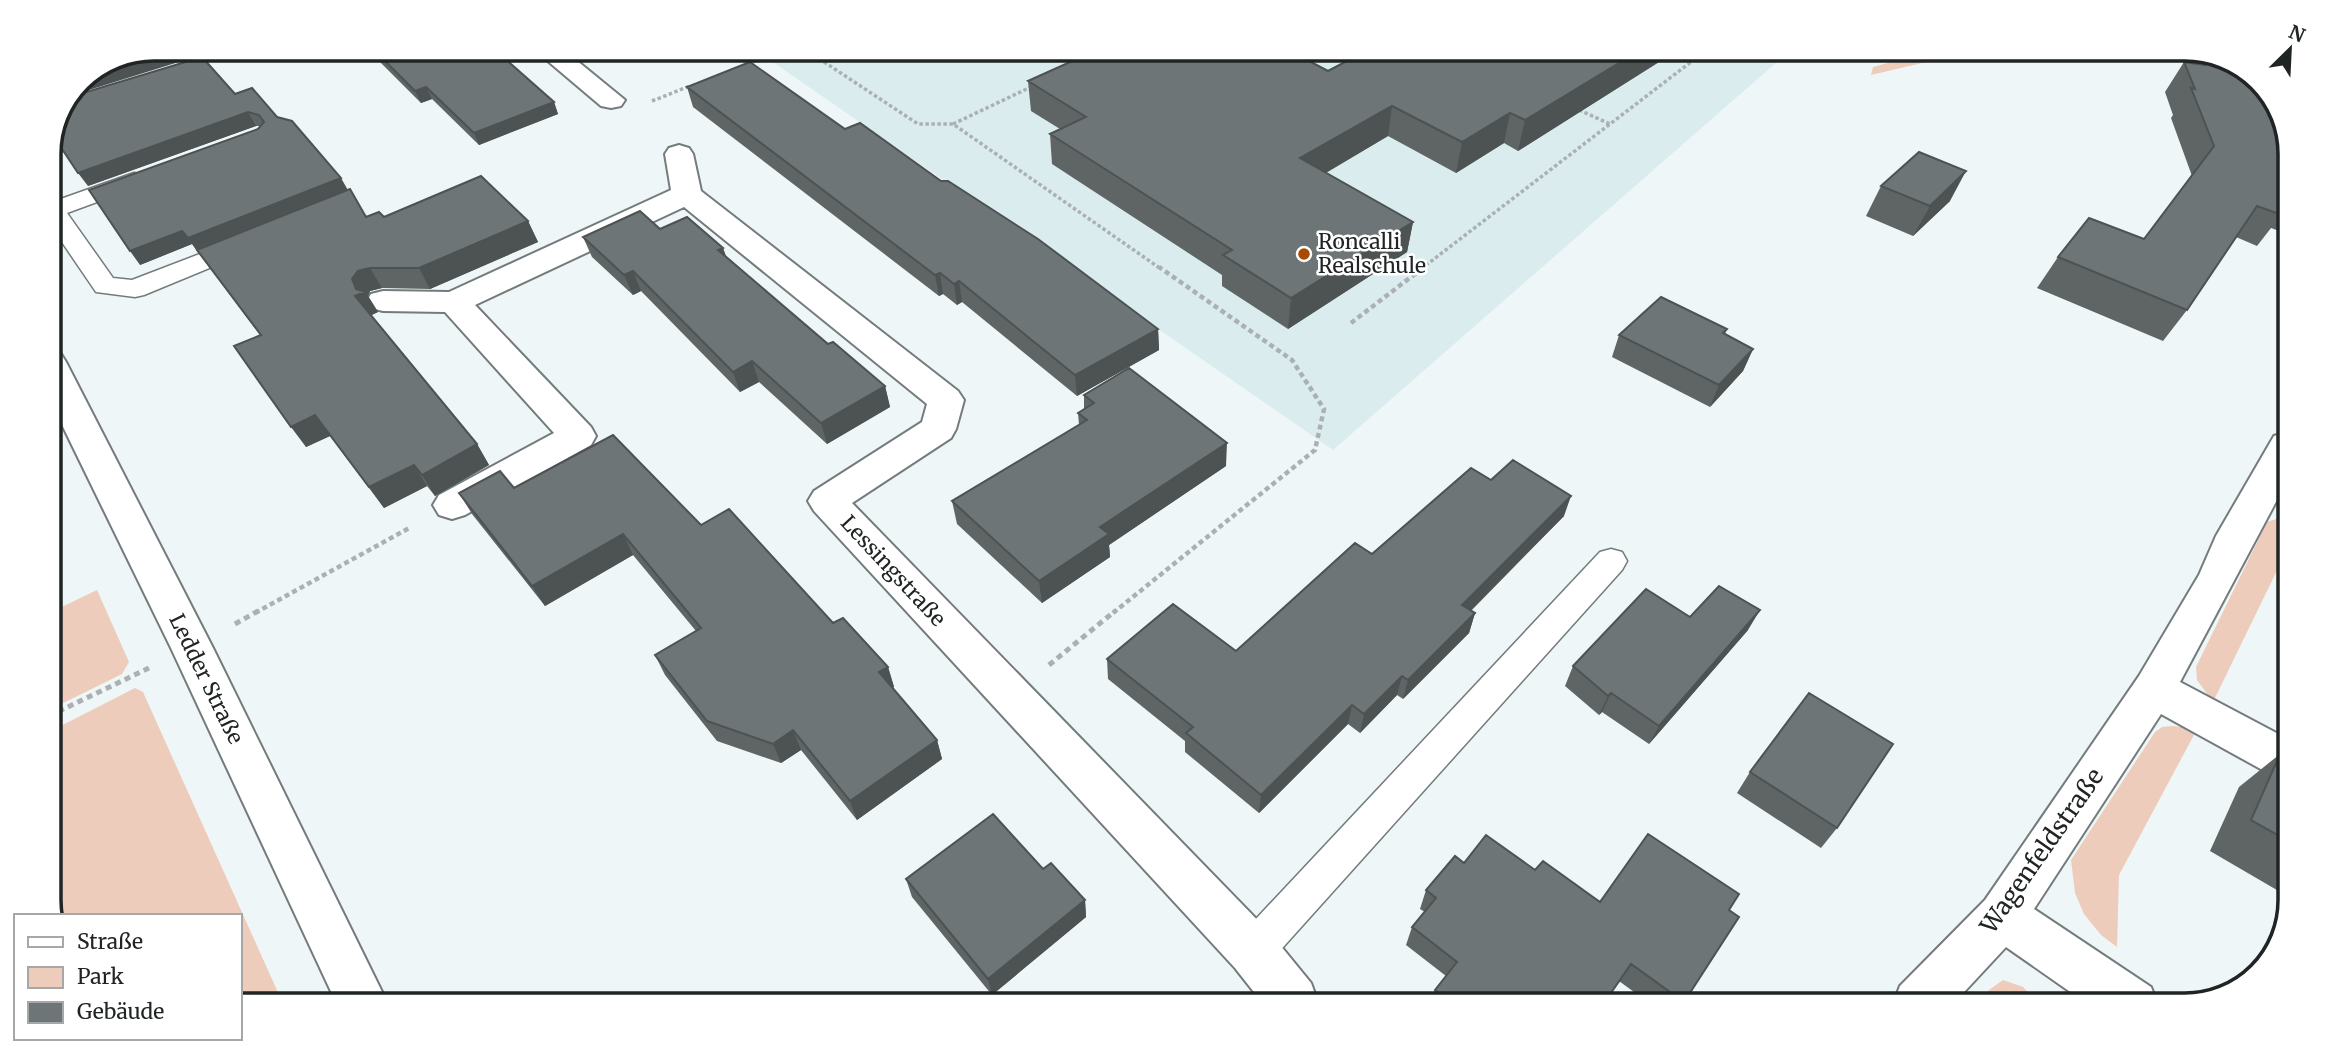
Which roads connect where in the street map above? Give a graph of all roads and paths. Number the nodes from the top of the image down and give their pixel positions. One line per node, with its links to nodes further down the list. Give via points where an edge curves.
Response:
1 (562, 61): 8 (street)
2 (756, 61): 5 (path)
3 (823, 61): 11 (path, via 918,124)
4 (1692, 61): 12 (path)
5 (740, 67)
6 (702, 82): 9 (path)
7 (1034, 86): 11 (path)
8 (611, 100)
9 (651, 102)
10 (1573, 107): 12 (path)
11 (953, 124): 28 (path, via 1292,360 1324,409 1315,450)
12 (1610, 124): 21 (path)
13 (679, 154): 15 (street)
14 (155, 173): 16 (lane)
15 (687, 194): 20 (street); 28 (street, Lessingstraße, via 946,400 938,429 827,501)
16 (61, 205)
17 (61, 222): 18 (lane, via 106,286 135,289)
18 (272, 234)
19 (383, 302): 20 (street)
20 (454, 302): 24 (street, via 578,436)
21 (1351, 323)
22 (61, 386): 26 (street, Ledder Straße)
23 (2276, 491): 27 (street, Wagenfeldstraße)
24 (452, 505): 26 (path)
25 (1611, 561): 32 (lane)
26 (192, 648): 29 (path); 33 (street, Ledder Straße)
27 (2154, 689): 30 (street); 31 (street, Wagenfeldstraße)
28 (1010, 697): 32 (street, Lessingstraße)
29 (61, 710)
30 (2278, 756)
31 (2002, 916): 35 (street, Wagenfeldstraße); 36 (street)
32 (1253, 951): 34 (street, Lessingstraße)
33 (358, 993)
34 (1286, 993)
35 (1928, 993)
36 (2112, 993)

